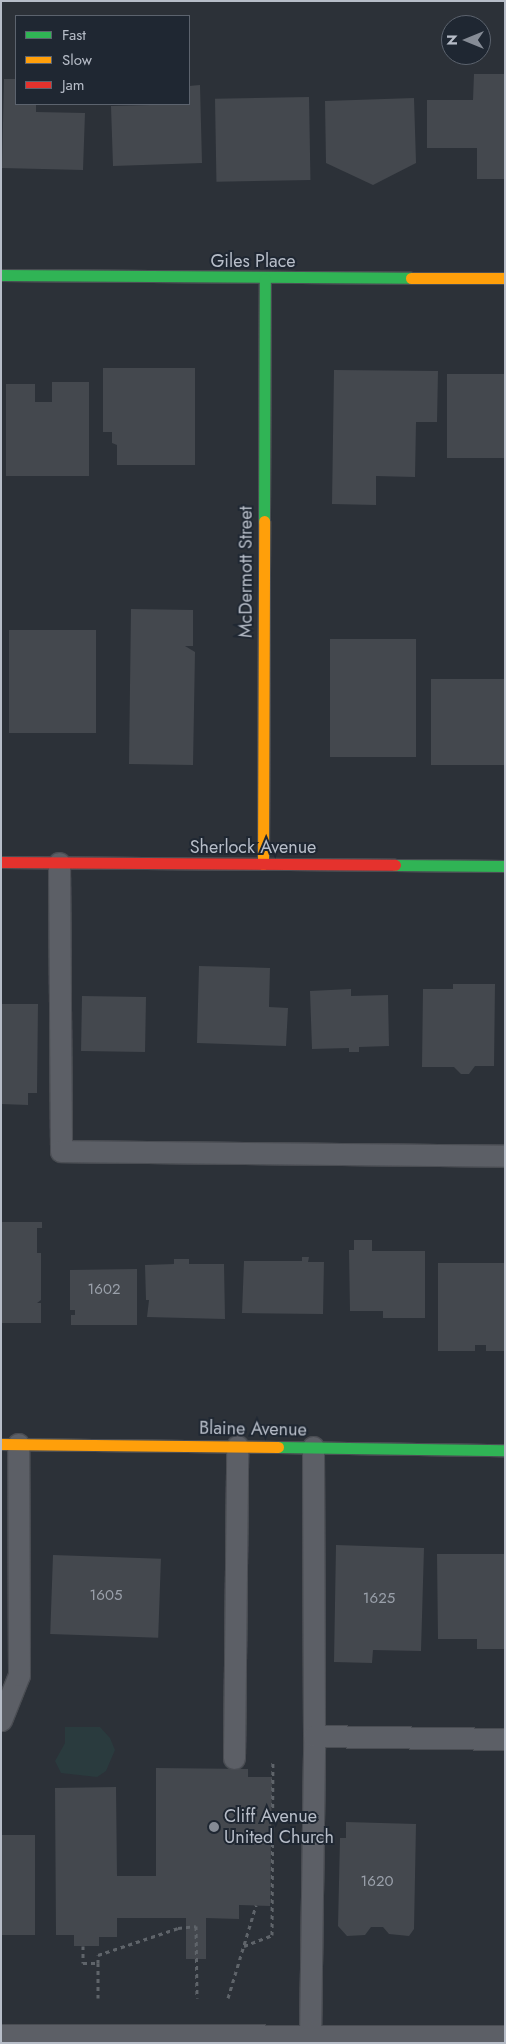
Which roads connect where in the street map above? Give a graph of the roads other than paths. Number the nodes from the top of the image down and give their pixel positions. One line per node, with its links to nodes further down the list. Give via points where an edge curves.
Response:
1 (1, 275): 3 (street, Giles Place)
2 (505, 278): 3 (street, Giles Place)
3 (265, 279): 6 (street, McDermott Street)
4 (1, 862): 5 (street, Sherlock Avenue)
5 (59, 863): 6 (street, Sherlock Avenue); 8 (lane, via 61,1151)
6 (263, 864): 7 (street, Sherlock Avenue)
7 (505, 866)
8 (505, 1156)
9 (10, 1444): 10 (street, Blaine Avenue); 13 (lane, via 19,1675)
10 (237, 1446): 11 (street, Blaine Avenue); 16 (lane)
11 (313, 1447): 12 (street, Blaine Avenue); 14 (lane)
12 (505, 1450)
13 (1, 1720)
14 (314, 1736): 15 (lane); 18 (lane)
15 (505, 1738)
16 (234, 1758)
17 (1, 2039): 20 (street)
18 (310, 2039): 20 (street); 21 (street)
19 (505, 2040): 21 (street)
20 (104, 2041)
21 (393, 2041)

